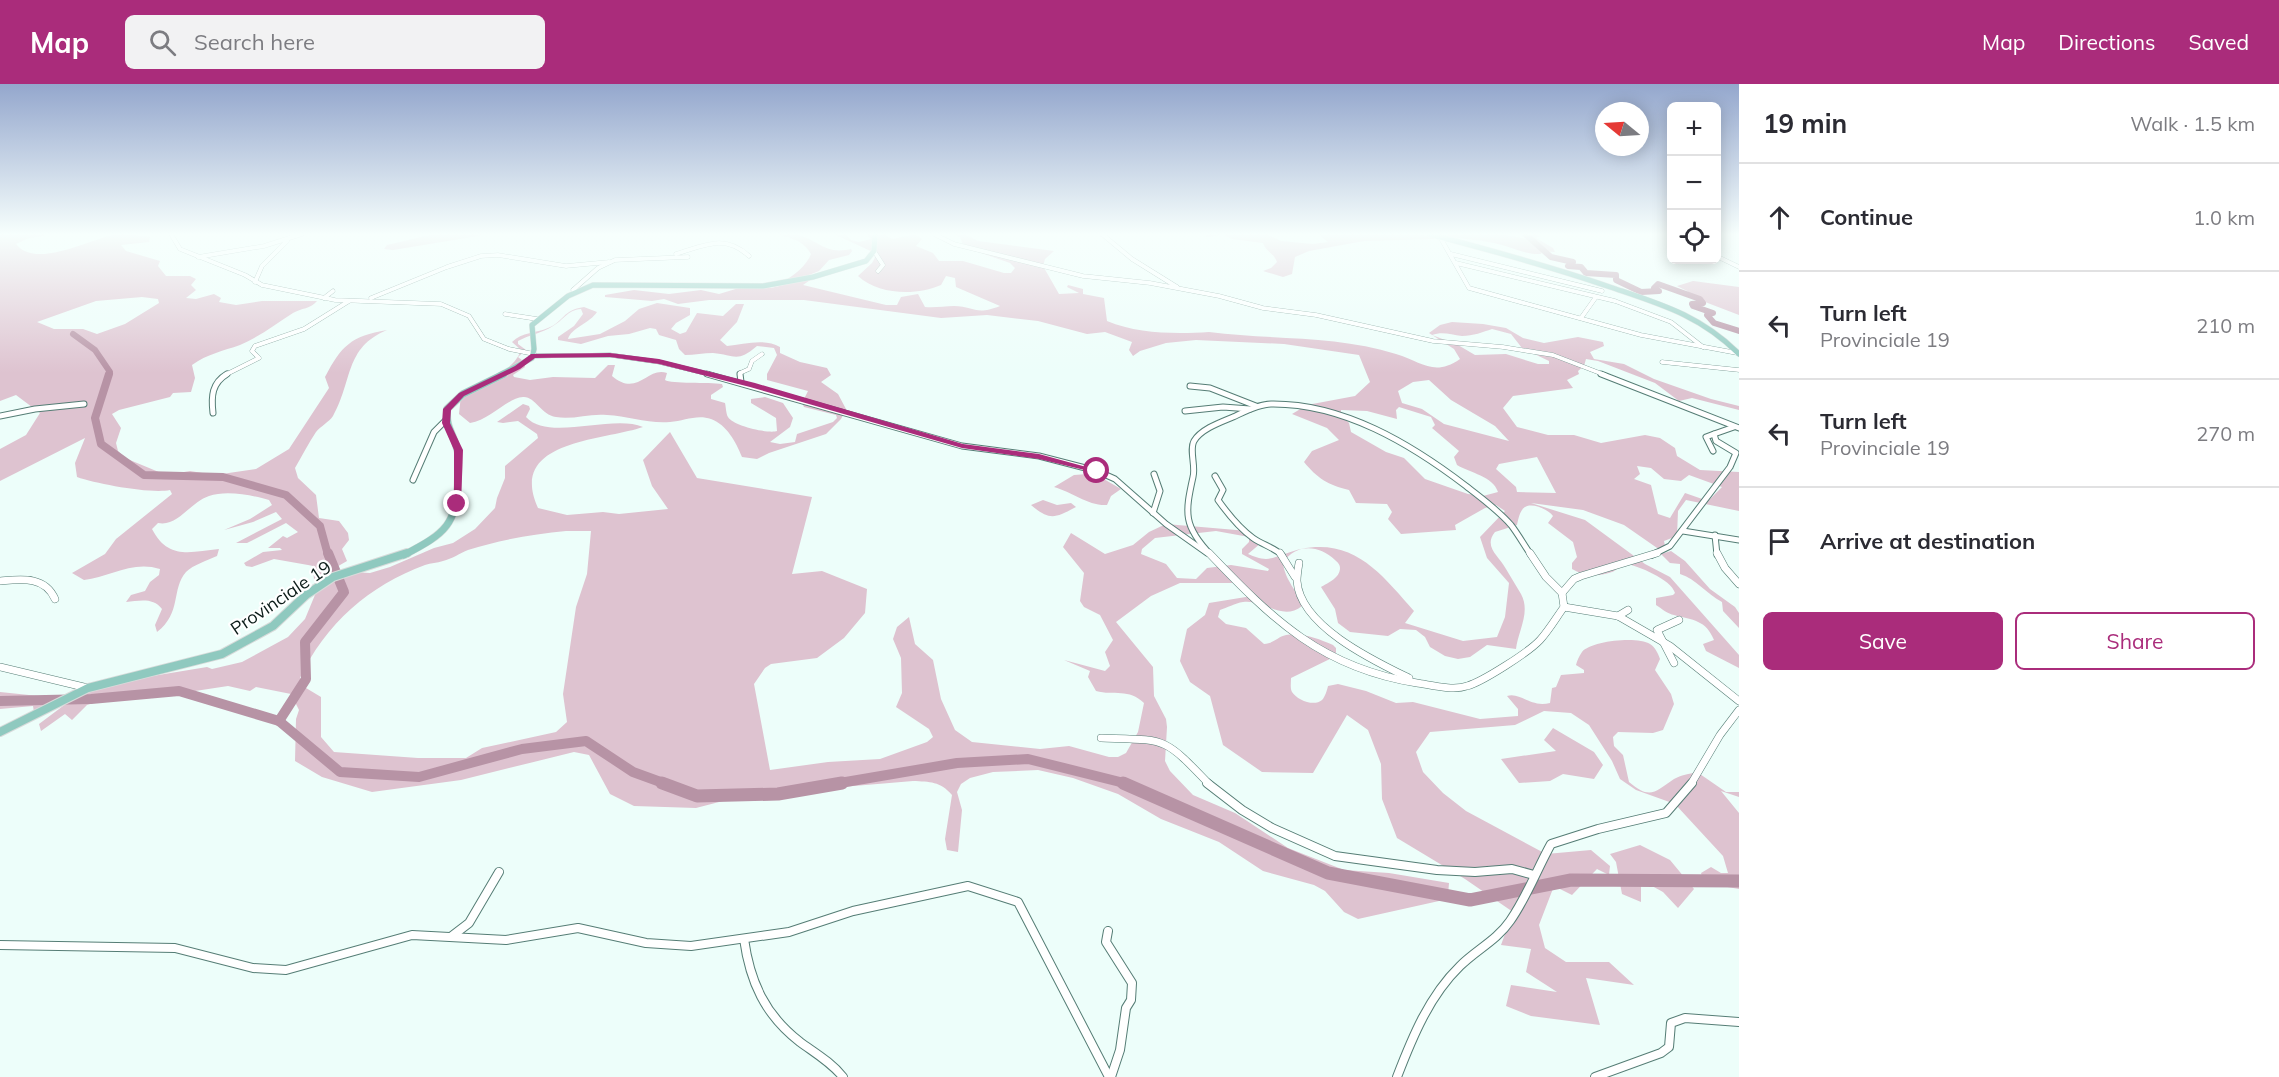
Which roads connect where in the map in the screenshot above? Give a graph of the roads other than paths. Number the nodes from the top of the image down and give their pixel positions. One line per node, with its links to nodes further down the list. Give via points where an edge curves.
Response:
1 (417, 280): 18 (street)
2 (583, 280): 14 (street)
3 (795, 280): 14 (main road, via 775,285 606,284)
4 (1126, 280): 11 (street)
5 (1166, 280): 11 (street)
6 (1465, 280): 20 (street, via 1469,288)
7 (1527, 280): 15 (street)
8 (1558, 280): 13 (street)
9 (1594, 280): 24 (main road, via 1679,310 1720,335)
10 (255, 282): 16 (street)
11 (1185, 290): 37 (street, via 1433,341 1553,356)
12 (333, 291): 16 (street)
13 (1602, 291)
14 (574, 292): 21 (main road)
15 (1596, 297): 20 (street); 22 (street, via 1671,322)
16 (323, 298): 17 (street)
17 (349, 301): 18 (street); 34 (street, via 304,329 255,346 252,351 259,358 223,375 215,384)
18 (362, 301): 25 (street, via 425,302 450,307 469,316 484,339)
19 (505, 314): 21 (street)
20 (1581, 318): 22 (street)
21 (537, 319): 25 (main road, via 531,329)
22 (1705, 348): 24 (street)
23 (762, 354): 28 (street, via 740,373)
24 (1738, 354)
25 (534, 355): 28 (street, via 618,355); 36 (main road, via 518,368 454,400)
26 (1662, 362): 27 (street)
27 (1739, 370)
28 (741, 382): 45 (street, via 962,446 1039,456 1097,471 1115,479)
29 (1190, 387): 31 (street, via 1210,388)
30 (84, 404): 35 (street)
31 (1256, 406): 32 (street); 54 (street, via 1288,405 1334,414 1419,450 1501,515)
32 (1250, 409): 33 (street); 49 (street, via 1200,433 1192,444 1195,465 1187,517)
33 (1185, 411)
34 (213, 413)
35 (0, 416)
36 (446, 420): 44 (street, via 434,432); 64 (main road, Provinciale 19, via 458,450 457,504 451,521 432,540 404,555 333,577 306,595 273,626 222,654)
37 (1738, 427): 38 (street)
38 (1714, 434): 39 (street); 46 (street, via 1716,441 1736,455)
39 (1706, 437): 40 (street); 41 (street)
40 (1698, 440)
41 (1713, 451)
42 (1154, 474): 45 (street, via 1160,491)
43 (1215, 476): 51 (street, via 1223,490 1218,500 1232,519 1254,539 1283,556)
44 (414, 480)
45 (1153, 513): 49 (street)
46 (1683, 531): 47 (street); 54 (street, via 1664,550 1581,576)
47 (1715, 535): 48 (street); 53 (street, via 1720,559)
48 (1739, 540)
49 (1210, 555): 63 (street, via 1316,649 1342,662)
50 (1299, 563): 51 (street)
51 (1296, 578): 63 (street, via 1299,593 1308,606 1337,637)
52 (0, 581): 55 (street, via 37,580 54,592)
53 (1739, 584)
54 (1562, 593): 56 (street)
55 (55, 599)
56 (1564, 607): 58 (street); 63 (street, via 1539,641 1466,687)
57 (1628, 610): 58 (street)
58 (1618, 616): 60 (street)
59 (1679, 620): 60 (street, via 1657,630)
60 (1662, 641): 61 (street); 65 (street)
61 (1674, 663)
62 (0, 666): 64 (street)
63 (1423, 685)
64 (88, 688): 67 (main road, Provinciale 19)
65 (1739, 701)
66 (1739, 710): 70 (street, via 1666,813 1598,828 1551,844)
67 (0, 732)
68 (1101, 738): 70 (street, via 1164,742 1214,789 1293,839 1329,854 1437,870 1512,869)
69 (499, 872): 72 (street, via 469,923)
70 (1534, 875): 78 (street, via 1504,929 1456,970 1437,995)
71 (1108, 931): 77 (street, via 1106,942 1132,984 1120,1050)
72 (451, 936): 73 (street, via 506,940 578,928 668,946); 74 (street, via 404,936 286,970 253,968 174,948)
73 (744, 939): 76 (street, via 747,968 767,1008 780,1026); 77 (street, via 789,932 854,912 968,886 1007,897 1018,902 1026,914)
74 (0, 945)
75 (1739, 1022): 79 (street, via 1685,1018 1671,1023 1669,1047 1661,1053)
76 (843, 1077)
77 (1110, 1077)
78 (1397, 1077)
79 (1595, 1077)

